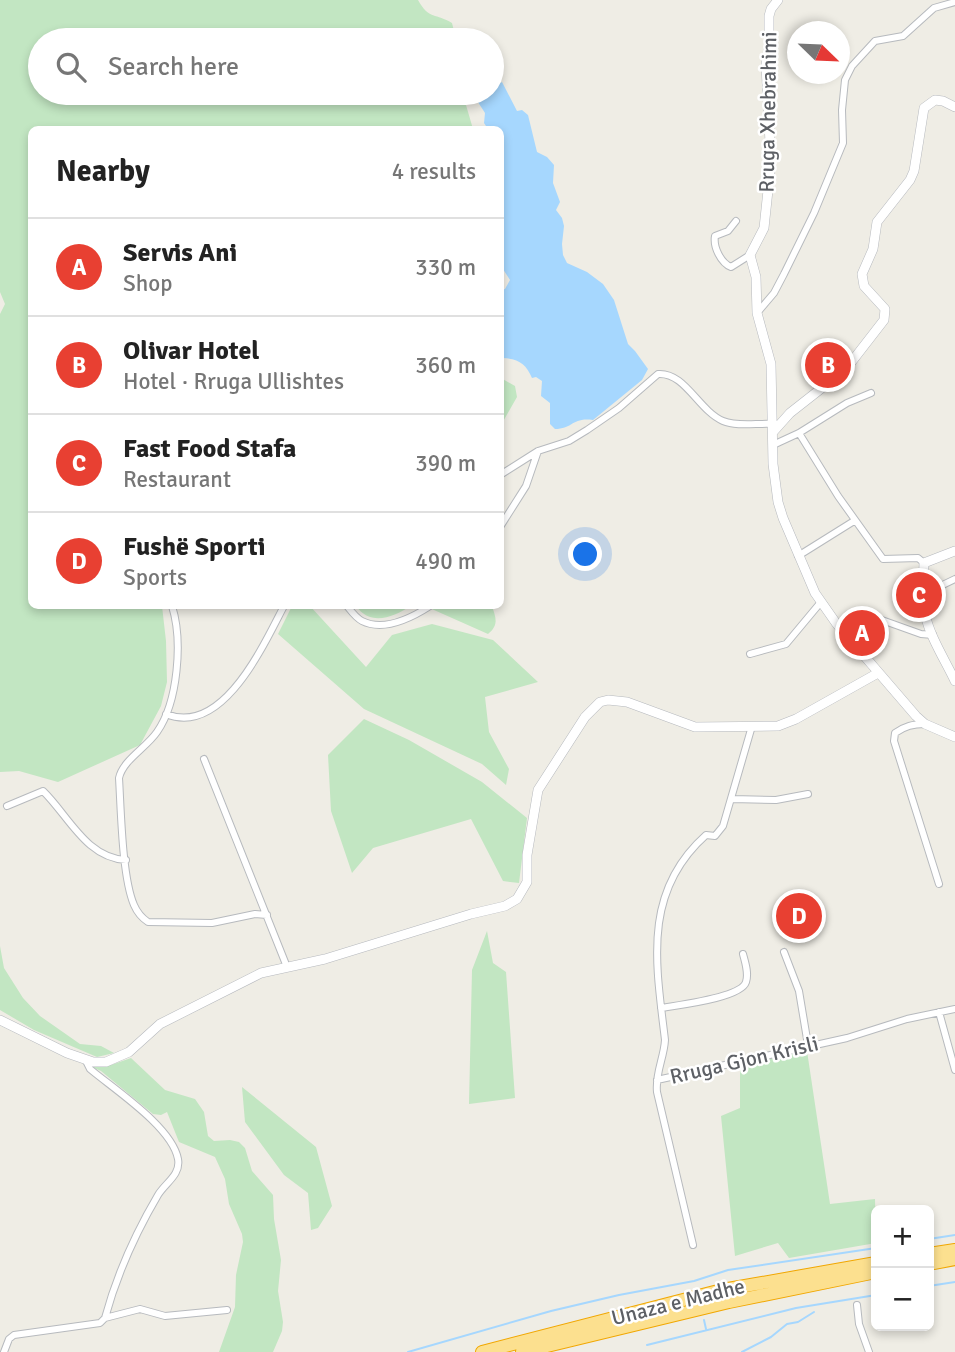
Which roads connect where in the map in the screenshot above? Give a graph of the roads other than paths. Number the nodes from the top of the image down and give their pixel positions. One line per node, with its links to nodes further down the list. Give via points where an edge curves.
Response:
1 (778, 0): 5 (street, Rruga Xhebrahimi, via 769,16 766,65 771,162 764,228)
2 (955, 2): 6 (street, via 934,8 904,36 875,41 852,66 845,80 843,143 784,274)
3 (955, 107): 8 (street, via 935,100 924,108 914,171 877,222 862,281 885,309 884,320 846,369)
4 (736, 221): 5 (street, via 715,236 715,248 731,267)
5 (750, 255): 6 (street)
6 (757, 313): 8 (street, via 769,349)
7 (871, 393): 9 (street)
8 (773, 428): 10 (street); 11 (street, via 722,420 700,405 676,378 658,374 587,430)
9 (799, 433): 10 (street); 13 (street)
10 (773, 445): 16 (street, via 778,502)
11 (538, 451): 12 (street); 14 (street, via 527,486)
12 (504, 472)
13 (854, 520): 16 (street); 17 (street, via 883,559 918,558)
14 (504, 521)
15 (955, 551): 17 (street)
16 (798, 556): 20 (street)
17 (924, 563): 19 (street)
18 (955, 579): 19 (street)
19 (924, 594): 26 (street)
20 (821, 602): 27 (street, via 786,644); 28 (street)
21 (172, 609): 30 (street, via 177,669)
22 (283, 609): 30 (street, via 260,655 227,695 196,718)
23 (350, 609): 24 (street, via 360,620 380,624 402,621)
24 (424, 609)
25 (858, 617): 26 (street)
26 (933, 635): 29 (street)
27 (750, 654)
28 (878, 673): 31 (street); 32 (street, via 789,723)
29 (955, 681)
30 (166, 714): 38 (street, via 157,732 120,771)
31 (925, 724): 33 (street); 39 (street, via 900,730 894,741)
32 (752, 726): 36 (street); 43 (street, via 695,727 627,702 600,702 585,717 538,790 527,882 512,902)
33 (955, 737)
34 (204, 759): 40 (street)
35 (808, 794): 36 (street, via 776,800)
36 (732, 799): 44 (street, via 718,834 706,835 679,864 660,907 657,963)
37 (7, 806): 38 (street, via 43,791 91,846 110,858)
38 (126, 860): 40 (street, via 134,905 148,922 180,925)
39 (939, 884)
40 (267, 915): 43 (street)
41 (784, 952): 48 (street, via 799,991)
42 (743, 954): 44 (street, via 747,979 741,989)
43 (287, 967): 49 (street, via 261,973 172,1018 129,1052 106,1062)
44 (661, 1008): 51 (street, via 665,1051)
45 (955, 1009): 46 (street, Rruga Gjon Krisli)
46 (940, 1012): 48 (street, Rruga Gjon Krisli); 50 (street)
47 (0, 1020): 49 (street)
48 (808, 1045): 51 (street, Rruga Gjon Krisli)
49 (85, 1059): 62 (street, via 90,1069 169,1137 179,1163 123,1262)
50 (955, 1070)
51 (657, 1080): 52 (street, Rruga Gjon Krisli)
52 (693, 1245)
53 (953, 1252): 54 (highway); 55 (highway)
54 (934, 1254)
55 (934, 1263)
56 (871, 1264): 64 (highway, Unaza e Madhe, via 722,1290)
57 (934, 1266): 58 (highway)
58 (955, 1268)
59 (871, 1273): 65 (highway, Unaza e Madhe)
60 (857, 1305): 66 (street)
61 (227, 1310): 62 (street, via 165,1317 140,1309)
62 (106, 1318): 63 (street, via 100,1323 14,1335)
63 (4, 1352)
64 (482, 1352)
65 (522, 1352)
66 (869, 1352)

